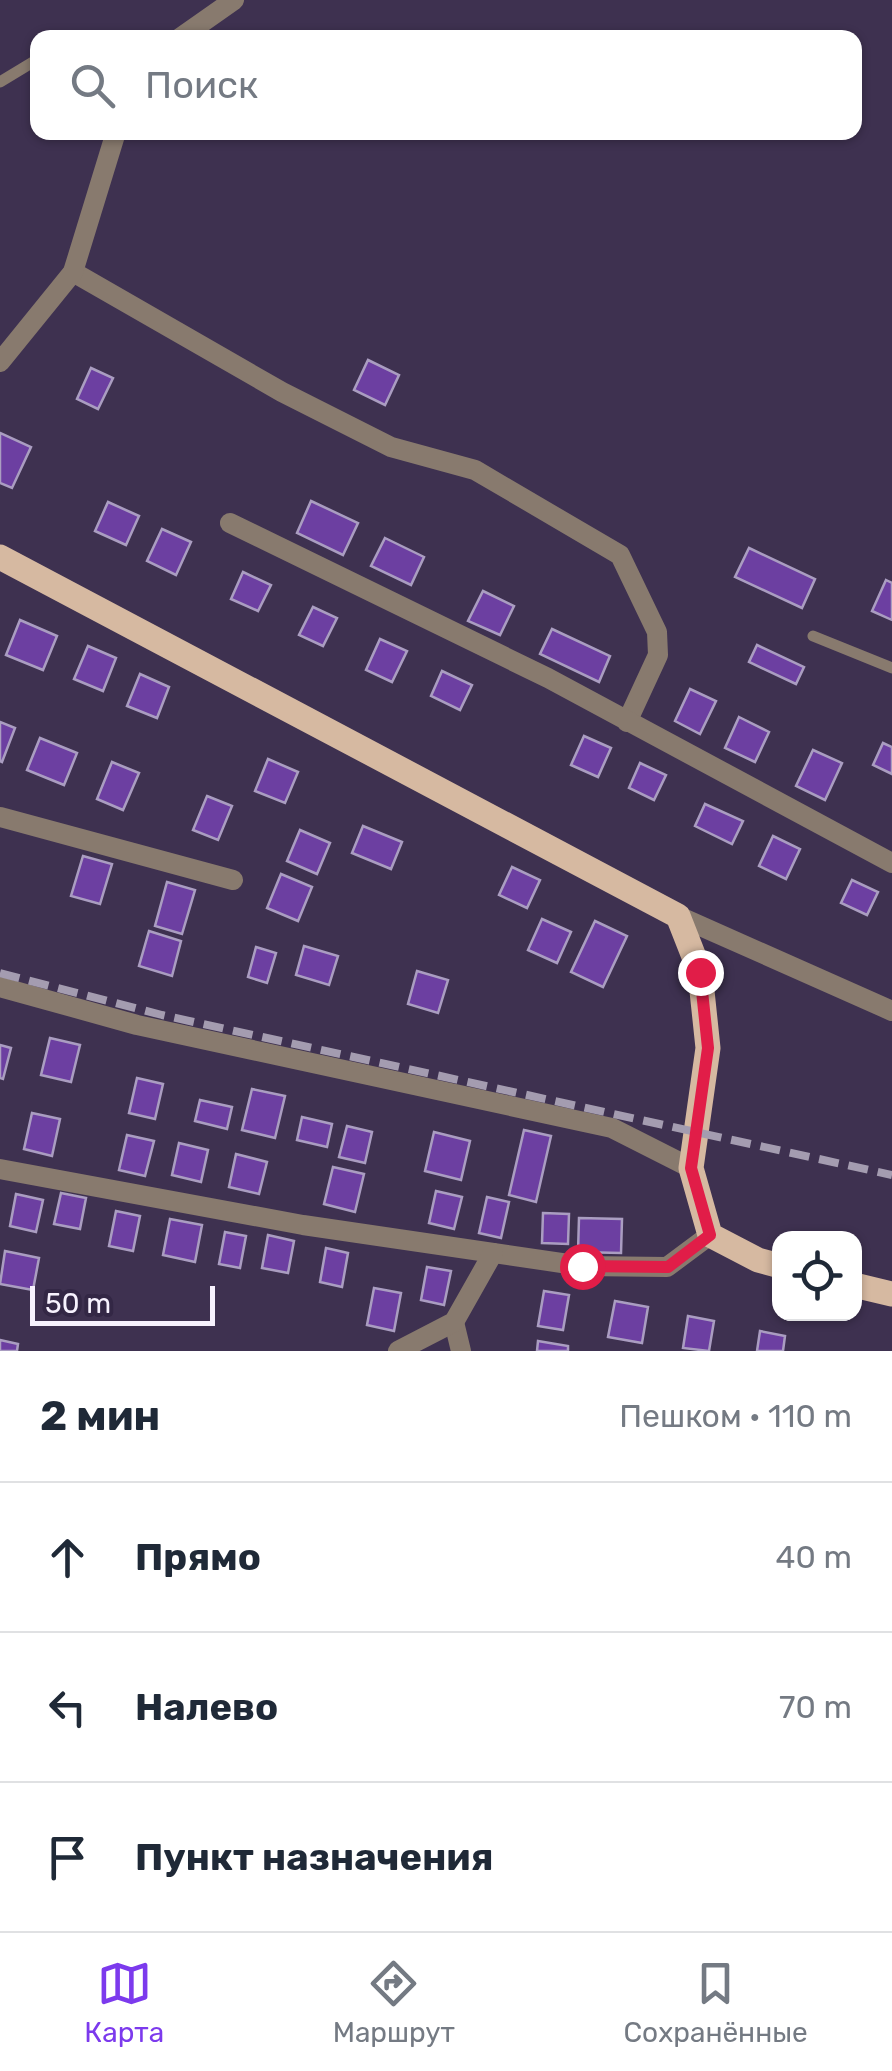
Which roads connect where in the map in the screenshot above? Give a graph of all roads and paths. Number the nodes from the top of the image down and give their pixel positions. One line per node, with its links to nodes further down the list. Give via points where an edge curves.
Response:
1 (234, 0): 2 (street)
2 (191, 30)
3 (30, 64): 4 (lane)
4 (0, 82)
5 (114, 140): 6 (street)
6 (73, 272): 7 (street); 12 (street, via 282,392 391,447 475,470 620,555 658,632 658,655)
7 (0, 362)
8 (230, 523): 12 (street)
9 (0, 558): 16 (main road)
10 (813, 636): 11 (lane)
11 (892, 668)
12 (627, 722): 14 (street)
13 (0, 817): 15 (street)
14 (892, 863)
15 (234, 880)
16 (678, 916): 18 (street); 19 (main road, via 700,972 708,1048)
17 (0, 987): 19 (street, via 137,1025 612,1128)
18 (892, 1012)
19 (691, 1168): 21 (main road)
20 (0, 1169): 22 (street)
21 (710, 1235): 22 (street, via 668,1267 582,1266); 23 (main road)
22 (493, 1253): 26 (street)
23 (772, 1264)
24 (862, 1287): 25 (main road)
25 (892, 1294)
26 (454, 1322): 27 (street); 28 (street)
27 (398, 1351)
28 (461, 1351)

